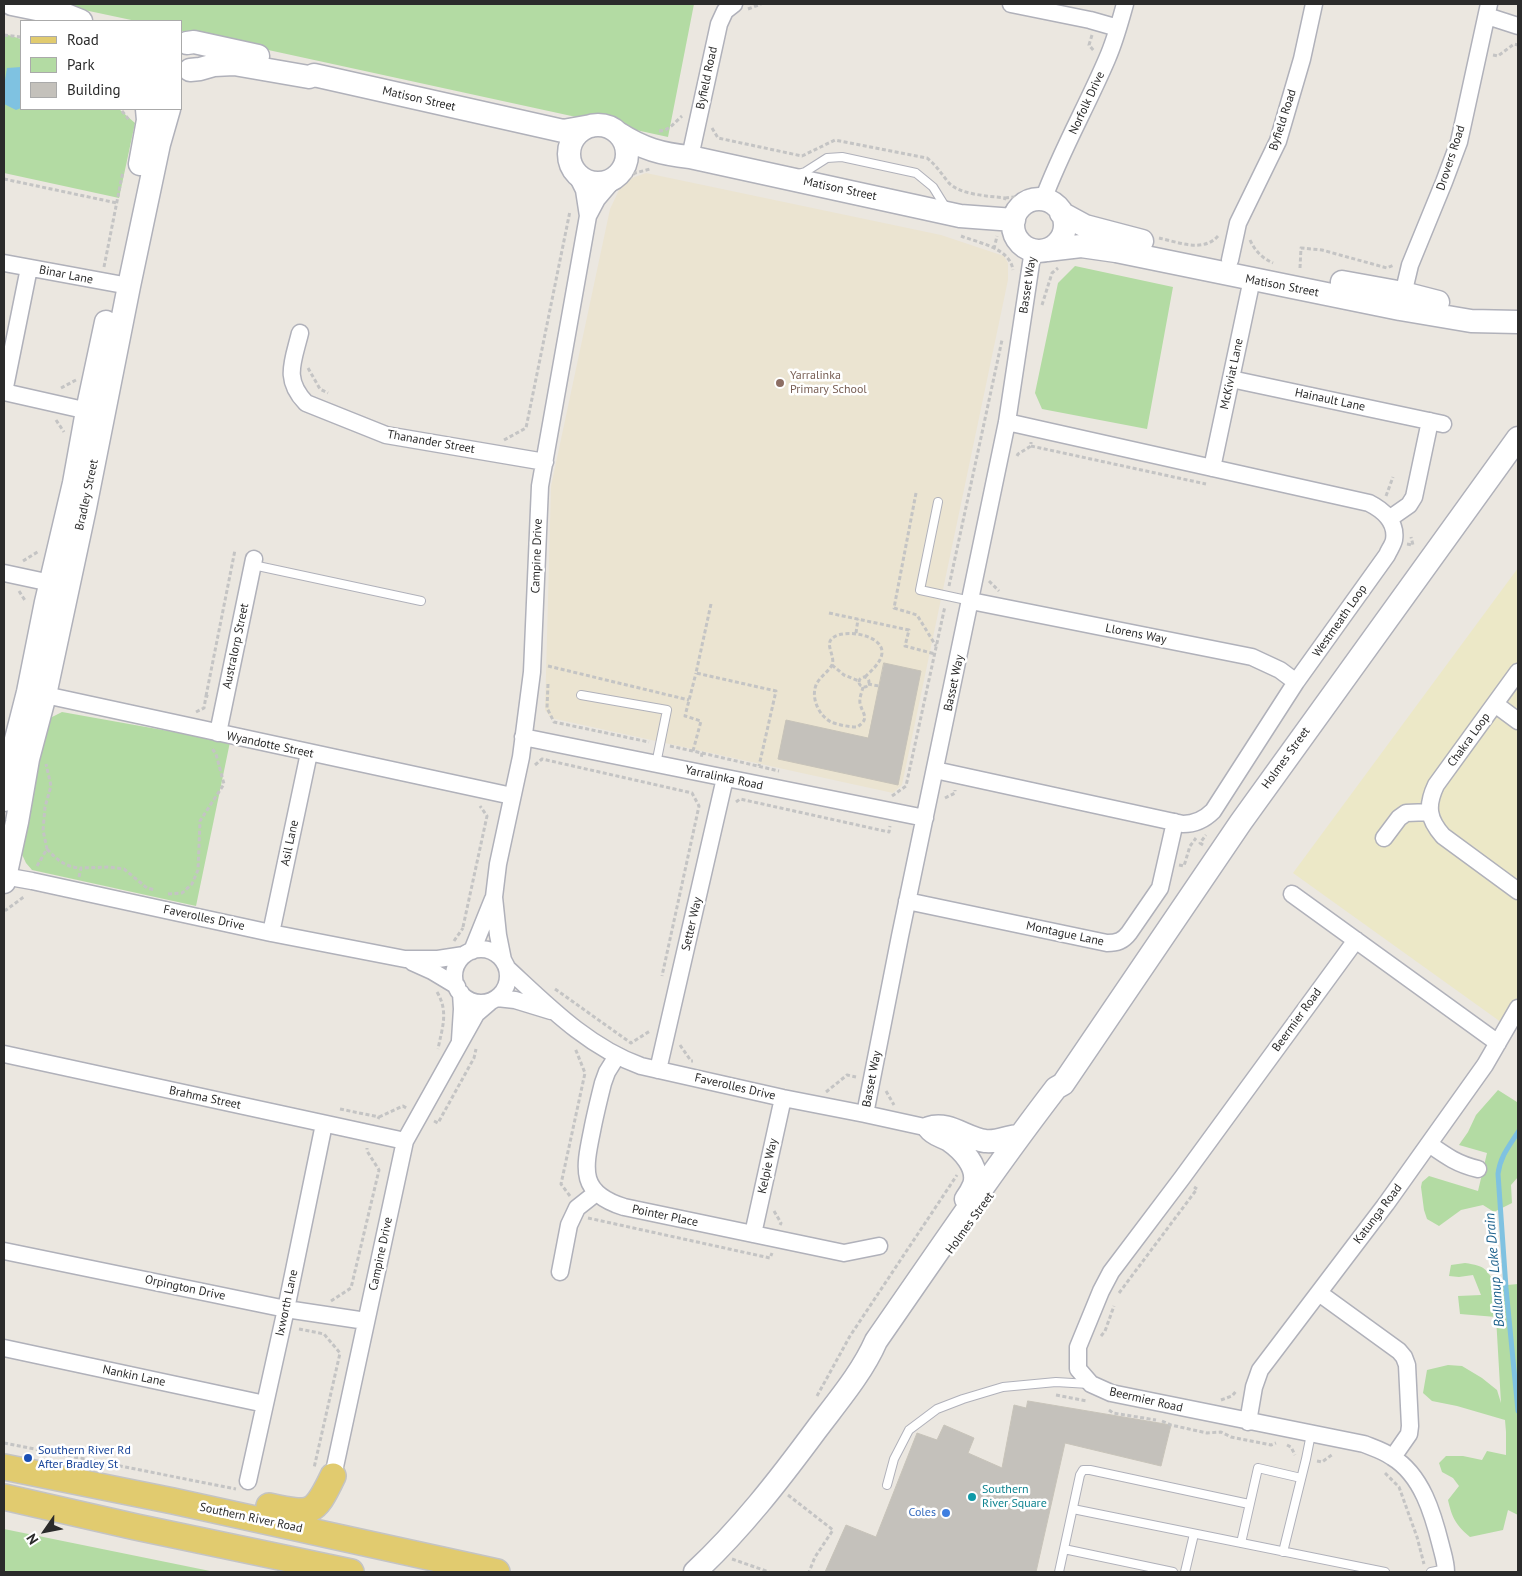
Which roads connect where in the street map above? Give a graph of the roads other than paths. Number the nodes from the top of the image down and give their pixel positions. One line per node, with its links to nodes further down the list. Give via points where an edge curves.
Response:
1 (12, 4): 8 (street)
2 (1011, 4): 11 (street)
3 (1125, 4): 11 (street, Norfolk Drive)
4 (1314, 4): 30 (street, Byfield Road, via 1278,141 1238,223)
5 (740, 7): 20 (street, Byfield Road, via 725,11 719,24)
6 (1488, 10): 10 (street); 35 (street, Drovers Road, via 1459,142 1410,265)
7 (4, 17): 9 (street)
8 (78, 20)
9 (20, 21)
10 (1518, 26)
11 (1118, 28): 25 (street, Norfolk Drive)
12 (184, 40): 13 (street, Matison Street, via 277,60 311,70); 14 (street, via 192,61)
13 (314, 75): 14 (street, Matison Street, via 309,77 234,64 214,65); 17 (street, Matison Street)
14 (186, 76)
15 (147, 110): 34 (street, Bradley Street)
16 (170, 110): 34 (street, Bradley Street)
17 (525, 123): 18 (street, Matison Street, via 563,131); 22 (street, Matison Street, via 562,150)
18 (592, 126): 19 (street, via 601,125); 22 (street, via 576,136 571,144)
19 (618, 133): 21 (street, Matison Street); 23 (street, via 627,150 627,160)
20 (690, 157): 21 (street, Matison Street); 24 (street, Matison Street)
21 (662, 163): 23 (street, Matison Street, via 638,164)
22 (572, 168): 23 (street, via 590,183 600,184); 28 (street, Campine Drive, via 584,190)
23 (620, 177): 28 (street, Campine Drive, via 597,200)
24 (787, 178): 27 (street, Matison Street); 27 (lane, via 805,172 827,158 842,157 870,163 916,173 933,188)
25 (1045, 200): 26 (street, via 1034,200); 29 (street, via 1064,221 1061,238); 30 (street, Matison Street, via 1086,226)
26 (1006, 212): 27 (street, Matison Street, via 960,216); 29 (street, via 1020,243)
27 (949, 213)
28 (588, 216): 44 (street, Campine Drive)
29 (1046, 256): 33 (street, Matison Street, via 1082,246); 42 (street, Basset Way)
30 (1230, 260): 35 (street, Matison Street, via 1296,269)
31 (4, 263): 32 (street, Binar Lane)
32 (28, 268): 34 (street, Binar Lane); 40 (street)
33 (1252, 280): 35 (street, Matison Street); 39 (street, McKiviat Lane)
34 (122, 285): 41 (street, Bradley Street)
35 (1401, 301): 36 (street, Matison Street, via 1472,310); 37 (street, Matison Street, via 1471,321)
36 (1518, 310)
37 (1518, 322)
38 (300, 333): 44 (street, Thanander Street, via 292,378 298,395 306,403 386,435)
39 (1231, 378): 45 (street, McKiviat Lane); 47 (street, Hainault Lane, via 1436,423 1414,498)
40 (4, 392): 41 (street)
41 (96, 412): 50 (street, Bradley Street, via 74,483)
42 (1007, 422): 45 (street); 52 (street, Basset Way)
43 (1518, 438): 91 (street, Holmes Street, via 1240,822)
44 (545, 462): 59 (street, Campine Drive, via 540,486 532,672)
45 (1212, 468): 47 (street, via 1369,503)
46 (938, 502): 52 (lane, via 920,590)
47 (1390, 518): 54 (street, Westmeath Loop, via 1394,540 1387,555)
48 (254, 562): 51 (lane); 60 (street, Australorp Street)
49 (9, 574): 50 (street)
50 (59, 585): 55 (street, Bradley Street)
51 (421, 601)
52 (971, 601): 54 (street, Llorens Way, via 1252,657 1280,670); 64 (street, Basset Way)
53 (1518, 672): 57 (street, Chakra Loop)
54 (1296, 682): 70 (street, Westmeath Loop, via 1213,811 1189,824)
55 (37, 693): 60 (street, Wyandotte Street); 62 (street, Bradley Street)
56 (581, 695): 63 (lane, via 667,710)
57 (1495, 704): 58 (street); 68 (street, Chakra Loop, via 1436,785)
58 (1518, 721)
59 (523, 737): 63 (street, Yarralinka Road); 66 (street, Campine Drive)
60 (213, 738): 61 (street, Wyandotte Street)
61 (309, 753): 66 (street, Wyandotte Street); 77 (street, Asil Lane)
62 (22, 756): 67 (street, Bradley Street); 72 (street, Bradley Street, via 17,822)
63 (656, 764): 65 (street, Yarralinka Road)
64 (935, 770): 69 (street, Basset Way); 70 (street)
65 (725, 778): 69 (street, Yarralinka Road); 90 (street, Setter Way)
66 (512, 796): 75 (street, Campine Drive)
67 (4, 800)
68 (1430, 812): 71 (street, via 1406,813); 73 (street, via 1433,825 1443,836)
69 (925, 818): 76 (street, Basset Way)
70 (1175, 822): 76 (street, Montague Lane, via 1160,888 1129,934 1117,942 1107,943)
71 (1384, 838)
72 (4, 878): 77 (street, Faverolles Drive, via 76,890)
73 (1518, 891)
74 (1292, 894): 78 (street)
75 (494, 897): 79 (street, Campine Drive); 81 (street, Campine Drive)
76 (908, 901): 93 (street, Basset Way)
77 (271, 933): 80 (street, Faverolles Drive)
78 (1356, 940): 86 (street); 111 (street, Beermier Road, via 1111,1272 1078,1347 1078,1369)
79 (468, 953): 80 (street, Faverolles Drive, via 438,959); 81 (street, via 490,950); 82 (street, via 458,962 455,971)
80 (405, 959): 82 (street, Faverolles Drive, via 432,971)
81 (505, 964): 83 (street, via 507,985); 85 (street, Faverolles Drive)
82 (459, 989): 83 (street, via 473,1002); 87 (street, Campine Drive)
83 (493, 1000): 85 (street, Faverolles Drive, via 515,1000); 87 (street, Campine Drive, via 476,1014)
84 (1518, 1008): 86 (street, Katunga Road)
85 (555, 1012): 89 (street, Faverolles Drive)
86 (1498, 1043): 98 (street, Katunga Road)
87 (468, 1047): 97 (street, Campine Drive, via 413,1111)
88 (4, 1054): 94 (street, Brahma Street)
89 (617, 1056): 90 (street, Faverolles Drive); 100 (street, via 603,1082 586,1163 588,1181)
90 (658, 1070): 92 (street, Faverolles Drive)
91 (1063, 1084): 96 (street, Holmes Street, via 1056,1088); 110 (street, Holmes Street, via 1062,1092 1019,1157 881,1346)
92 (783, 1098): 93 (street, Faverolles Drive); 101 (street, Kelpie Way)
93 (865, 1114): 95 (street, Faverolles Drive)
94 (324, 1124): 97 (street, Brahma Street); 107 (street, Ixworth Lane)
95 (929, 1128): 96 (street, via 950,1129 987,1142); 106 (street, via 964,1152 976,1177 959,1210 911,1272)
96 (1019, 1136): 106 (street, Holmes Street)
97 (406, 1141): 108 (street, Campine Drive)
98 (1429, 1144): 99 (street, via 1452,1160); 105 (street, Katunga Road)
99 (1478, 1169)
100 (596, 1193): 101 (street, Pointer Place, via 608,1202 624,1207); 104 (street, via 578,1207 569,1224)
101 (753, 1234): 102 (street, Pointer Place, via 844,1253)
102 (879, 1246)
103 (4, 1251): 107 (street, Orpington Drive)
104 (560, 1272)
105 (1319, 1293): 113 (street, Katunga Road, via 1260,1370); 115 (street, via 1399,1351 1404,1358 1410,1426 1404,1444)
106 (900, 1305): 110 (street, Holmes Street)
107 (284, 1317): 108 (street, Orpington Drive, via 326,1315); 112 (street, Ixworth Lane)
108 (366, 1321): 117 (street, Campine Drive)
109 (4, 1348): 112 (street, Nankin Lane)
110 (869, 1356): 129 (street, Holmes Street, via 834,1407)
111 (1091, 1384): 113 (street, Beermier Road, via 1111,1394); 119 (lane, via 1056,1382 1003,1387 937,1409 909,1430 894,1459)
112 (265, 1404): 120 (street, Ixworth Lane)
113 (1248, 1422): 114 (street, Beermier Road)
114 (1311, 1434): 115 (street, Beermier Road, via 1364,1444); 118 (lane)
115 (1393, 1457): 130 (street, Beermier Road, via 1412,1475 1425,1497 1436,1526)
116 (4, 1467): 122 (main road, Southern River Road)
117 (323, 1475): 122 (main road, via 322,1498 316,1506 296,1512 193,1491 184,1492)
118 (1301, 1478): 123 (lane, via 1258,1468); 128 (lane)
119 (887, 1484)
120 (242, 1485)
121 (4, 1497): 131 (main road)
122 (173, 1501): 132 (main road, Southern River Road)
123 (1250, 1504): 124 (lane, via 1084,1470 1080,1475); 126 (lane)
124 (1073, 1510): 125 (lane); 127 (lane)
125 (1194, 1534): 126 (lane); 136 (lane)
126 (1240, 1543): 128 (lane)
127 (1064, 1550): 134 (lane); 135 (lane)
128 (1283, 1552): 137 (lane)
129 (713, 1563): 133 (street, Holmes Street)
130 (1441, 1571)
131 (352, 1572)
132 (497, 1572)
133 (695, 1572)
134 (1059, 1572)
135 (1173, 1572)
136 (1185, 1572)
137 (1385, 1572)

